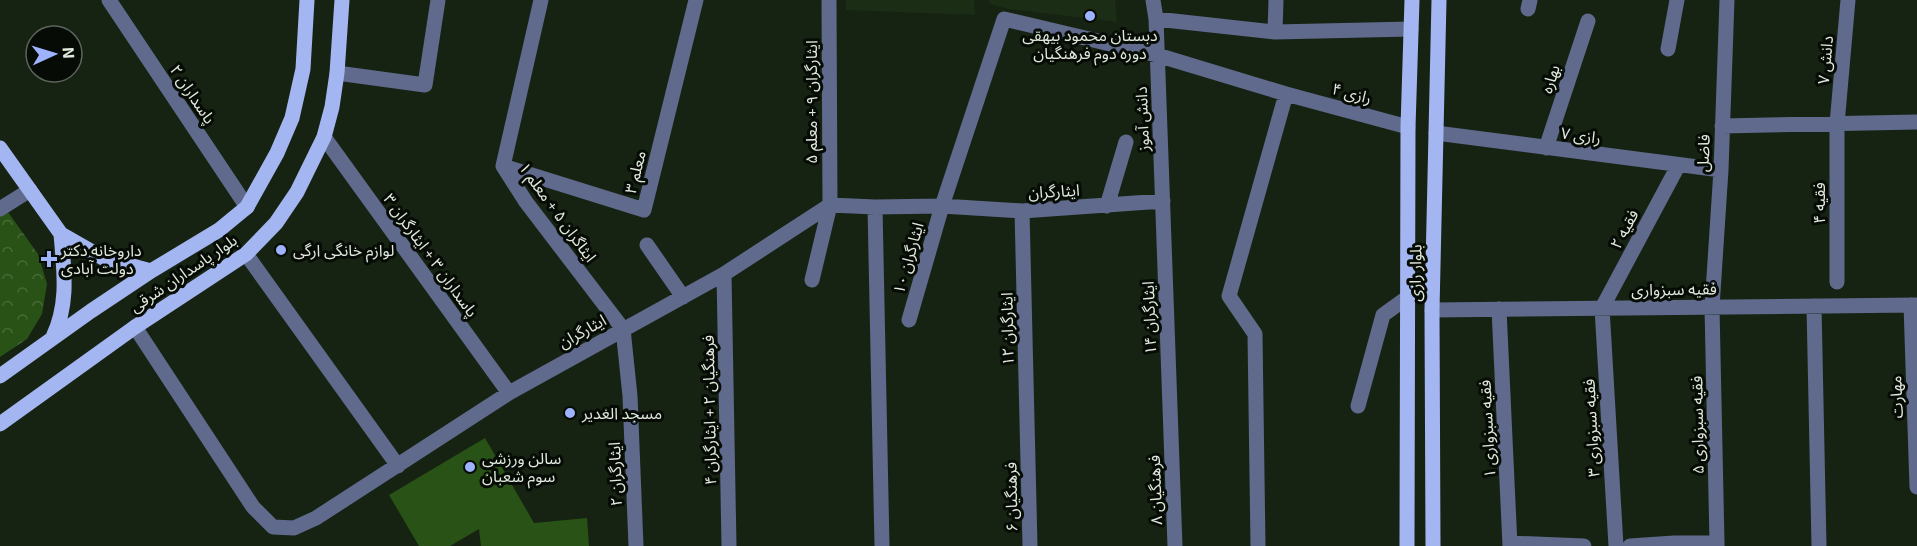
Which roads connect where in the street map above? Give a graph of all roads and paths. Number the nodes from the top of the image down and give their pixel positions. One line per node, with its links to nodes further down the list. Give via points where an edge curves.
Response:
1 (109, 0): 40 (street, پاسداران ۲)
2 (307, 0): 40 (main road, بلوار پاسداران شرقی, via 303,69 292,118)
3 (342, 0): 21 (main road, بلوار پاسداران شرقی)
4 (438, 0): 21 (street, via 424,84)
5 (541, 0): 32 (street, ایثاگران ۵ + معلم ۱)
6 (696, 0): 32 (street, معلم ۳, via 644,210)
7 (829, 0): 37 (street, ایثارگران ۹ + معلم ۵)
8 (1153, 0): 15 (street, دانش آموز)
9 (1276, 0): 18 (street)
10 (1412, 0): 17 (main road, بلوار رازی)
11 (1439, 0): 27 (main road, بلوار رازی)
12 (1677, 0): 19 (street)
13 (1727, 0): 25 (street, فاضل)
14 (1848, 0): 24 (street, دانش ۷)
15 (1156, 19): 18 (street); 20 (street, دانش آموز)
16 (1588, 21): 31 (street, بهاره)
17 (1411, 29): 18 (street); 26 (main road, بلوار رازی)
18 (1275, 32)
19 (1668, 49)
20 (1157, 55): 22 (street, رازی ۴); 36 (street, دانش آموز); 38 (street, ایثارگران ۱۰, via 1004,19)
21 (337, 73): 28 (main road, بلوار پاسداران شرقی)
22 (1286, 94): 26 (street, رازی ۴); 79 (street, via 1229,296 1256,334)
23 (1917, 122): 24 (street)
24 (1837, 124): 25 (street); 50 (street, فقیه ۴)
25 (1722, 126): 34 (street, فاضل)
26 (1408, 127): 52 (main road, بلوار رازی)
27 (1436, 133): 31 (street, رازی ۷); 58 (main road, بلوار رازی)
28 (324, 137): 46 (main road, بلوار پاسداران شرقی, via 297,192 276,223); 64 (street, پاسداران ۳ + ایثارگران ۳)
29 (1126, 142): 39 (street)
30 (0, 148): 35 (main road)
31 (1546, 148): 33 (street, رازی ۷)
32 (503, 166): 61 (street, ایثاگران ۵ + معلم ۱)
33 (1678, 166): 34 (street, رازی ۷); 56 (street, فقیه ۲)
34 (1721, 170): 55 (street, فاضل)
35 (30, 190): 42 (street); 44 (main road)
36 (1163, 201): 39 (street, ایثارگران); 67 (street, ایثارگران ۱۴)
37 (830, 205): 41 (street, ایثارگران); 48 (street, ایثارگران); 49 (street, ایثارگران ۹ + معلم ۵)
38 (942, 206): 41 (street, ایثارگران); 43 (street, ایثارگران); 59 (street, ایثارگران ۱۰)
39 (1107, 206): 43 (street, ایثارگران)
40 (247, 207): 47 (main road, بلوار پاسداران شرقی, via 219,231)
41 (874, 207): 76 (street)
42 (0, 209)
43 (1022, 211): 68 (street, ایثارگران ۱۲)
44 (61, 234): 47 (main road, via 103,258); 62 (main road, via 63,302 61,320)
45 (647, 245): 51 (street)
46 (246, 254): 60 (main road, بلوار پاسداران شرقی); 69 (street)
47 (151, 271): 62 (main road, بلوار پاسداران شرقی)
48 (724, 274): 51 (street, ایثارگران); 75 (street, فرهنگیان ۲ + ایثارگران ۴)
49 (812, 280)
50 (1837, 282)
51 (683, 297): 61 (street, ایثارگران)
52 (1408, 297): 65 (street, via 1383,315); 80 (main road, بلوار رازی)
53 (1914, 305): 54 (street, فقیه سبزواری); 70 (street, مهارت)
54 (1814, 306): 55 (street, فقیه سبزواری); 86 (street)
55 (1712, 307): 56 (street, فقیه سبزواری); 73 (street, فقیه سبزواری ۵)
56 (1602, 308): 57 (street, فقیه سبزواری); 84 (street, فقیه سبزواری ۳)
57 (1499, 309): 58 (street, فقیه سبزواری); 71 (street, فقیه سبزواری ۱)
58 (1432, 310): 81 (main road, بلوار رازی)
59 (909, 320)
60 (135, 327): 66 (main road, بلوار پاسداران شرقی); 69 (street, ایثارگران, via 253,507 273,527 294,528 316,518)
61 (623, 329): 64 (street, ایثارگران); 74 (street, ایثارگران ۲)
62 (51, 339): 63 (main road, بلوار پاسداران شرقی)
63 (0, 376)
64 (509, 393): 69 (street, ایثارگران)
65 (1358, 406)
66 (0, 424)
67 (1171, 434): 78 (street, فرهنگیان ۸)
68 (1028, 447): 77 (street, فرهنگیان ۶)
69 (398, 466)
70 (1917, 487)
71 (1510, 544): 82 (street)
72 (1674, 544): 73 (street); 85 (street)
73 (1718, 544)
74 (636, 546)
75 (729, 546)
76 (882, 546)
77 (1030, 546)
78 (1175, 546)
79 (1258, 546)
80 (1407, 546)
81 (1433, 546)
82 (1577, 546): 83 (street)
83 (1584, 546)
84 (1616, 546)
85 (1630, 546)
86 (1819, 546)

